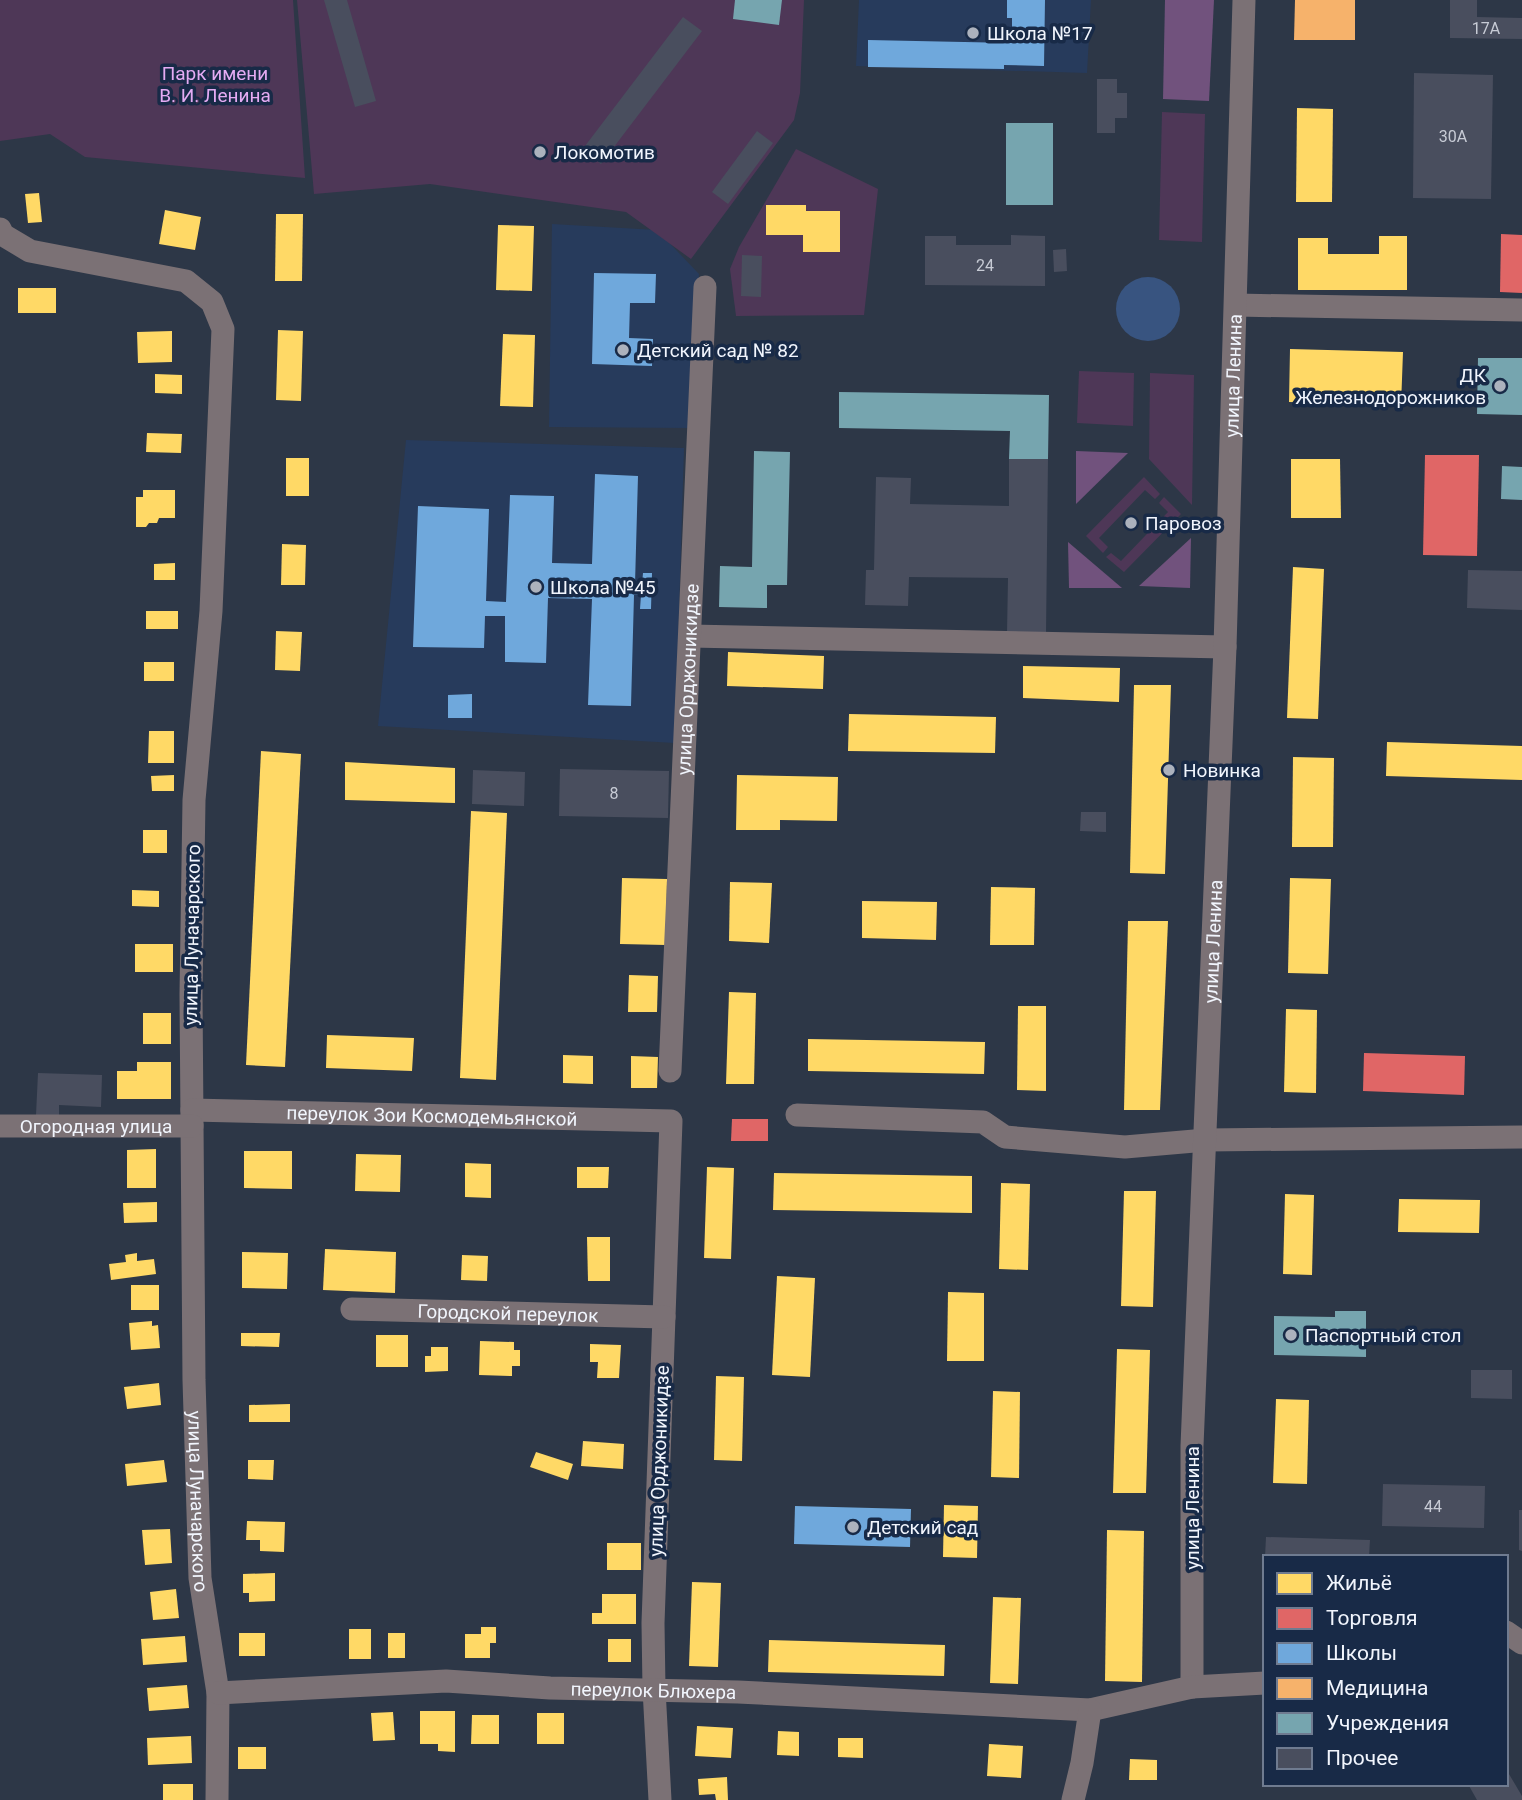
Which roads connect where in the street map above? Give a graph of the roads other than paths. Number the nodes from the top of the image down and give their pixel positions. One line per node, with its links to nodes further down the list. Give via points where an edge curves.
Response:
1 (1244, 0): 4 (street, улица Ленина)
2 (0, 229): 10 (street, улица Луначарского, via 30,251 187,281 212,302 223,329 211,611 194,800)
3 (705, 288): 6 (street, улица Орджоникидзе)
4 (1236, 305): 5 (street); 7 (street, улица Ленина)
5 (1522, 310)
6 (690, 636): 7 (street); 8 (street, улица Орджоникидзе)
7 (1225, 647): 14 (street, улица Ленина)
8 (670, 1071)
9 (797, 1115): 14 (street, via 983,1122 1005,1137 1125,1147)
10 (192, 1118): 11 (street, переулок Зои Космодемьянской); 12 (street, Огородная улица); 20 (street, улица Луначарского, via 201,1578)
11 (671, 1121): 16 (street, улица Орджоникидзе)
12 (0, 1126)
13 (1522, 1137): 14 (street)
14 (1206, 1140): 18 (street, улица Ленина, via 1192,1447)
15 (352, 1309): 16 (street, Городской переулок)
16 (664, 1317): 19 (street, улица Орджоникидзе)
17 (1263, 1683): 18 (street)
18 (1192, 1686): 21 (street)
19 (653, 1689): 20 (street, переулок Блюхера, via 446,1681); 21 (street, переулок Блюхера); 23 (street, улица Орджоникидзе)
20 (218, 1693): 22 (street, улица Луначарского)
21 (1090, 1710): 24 (street)
22 (217, 1800)
23 (660, 1800)
24 (1073, 1800)

